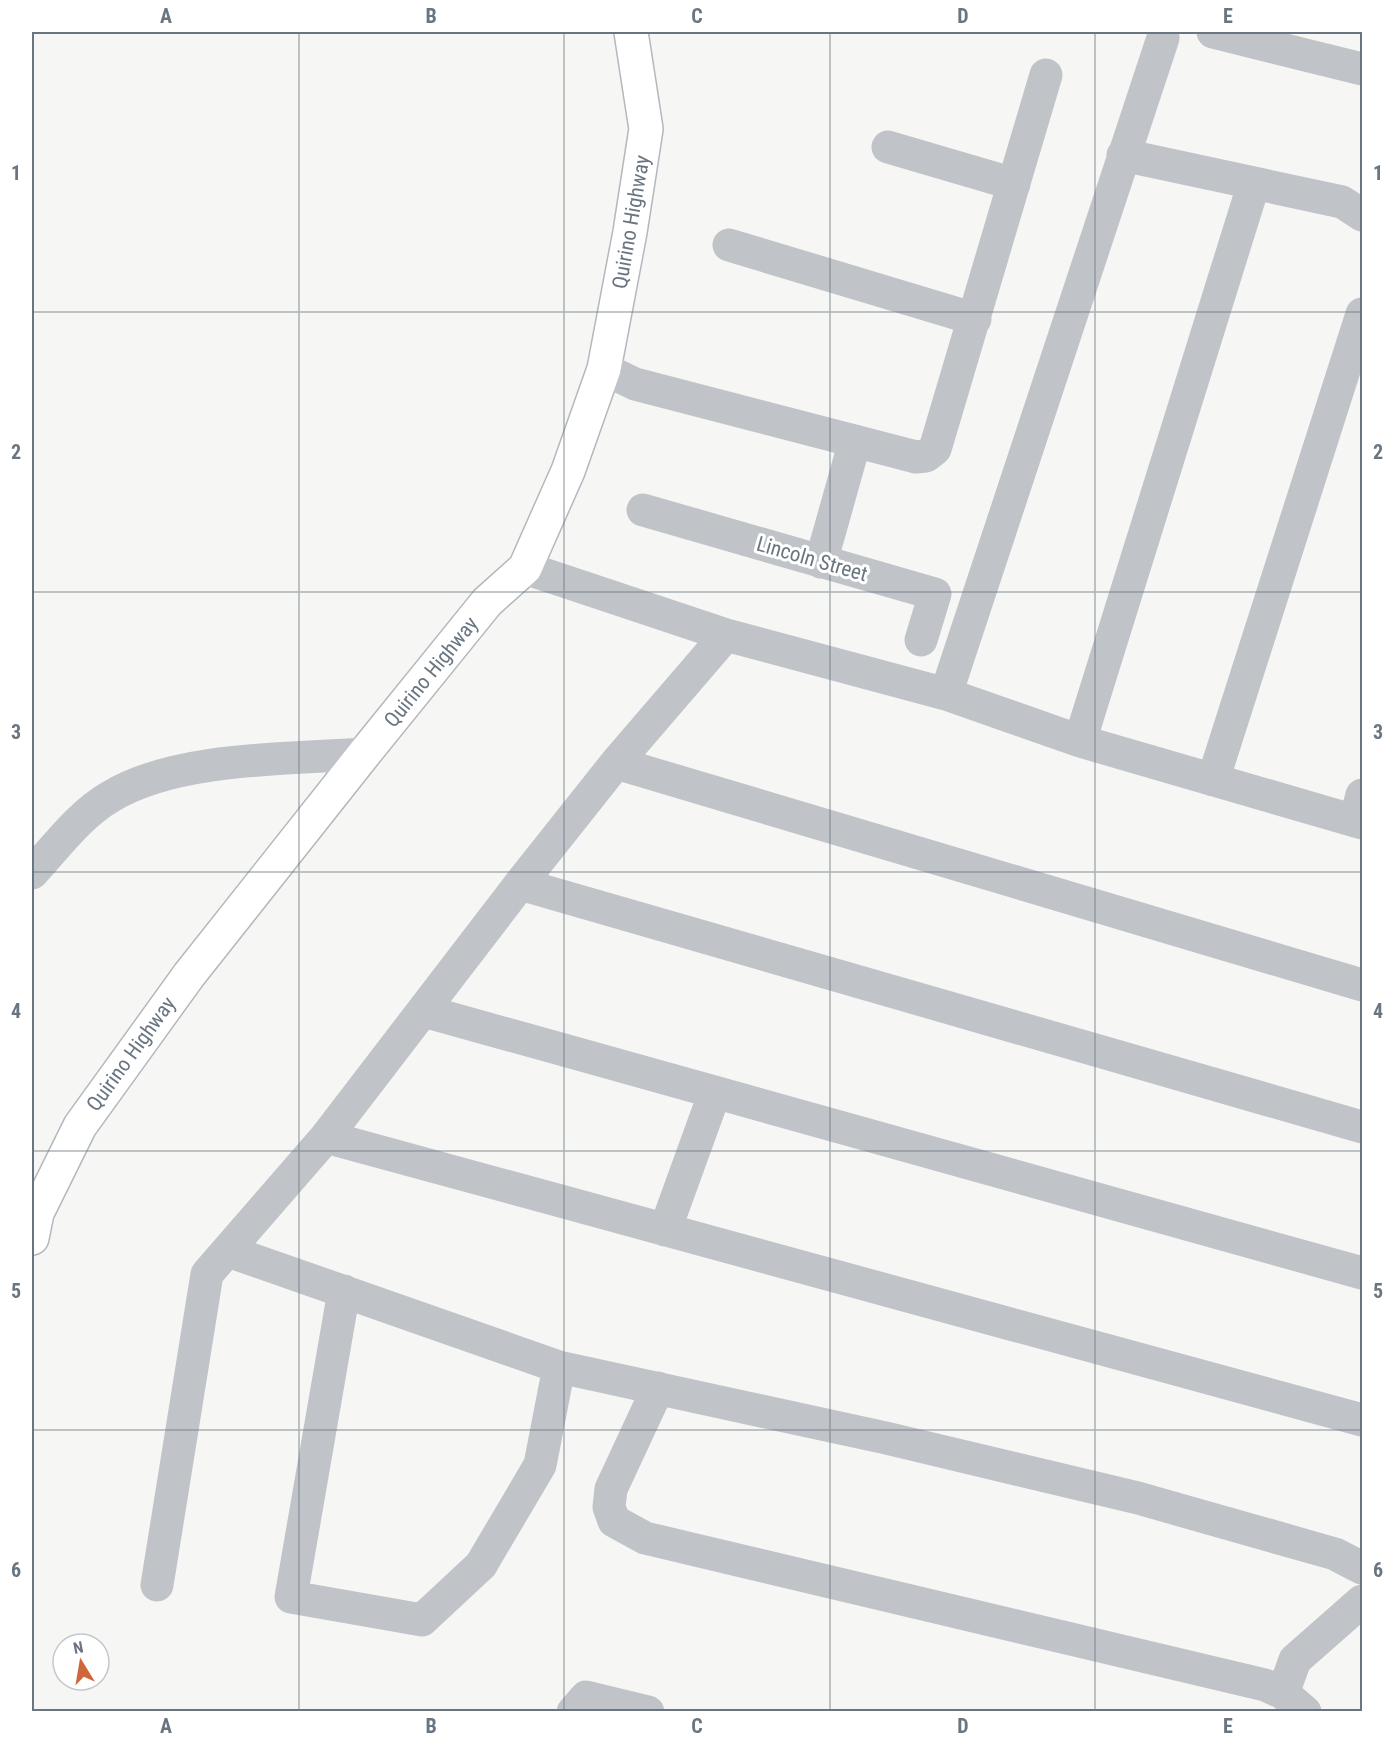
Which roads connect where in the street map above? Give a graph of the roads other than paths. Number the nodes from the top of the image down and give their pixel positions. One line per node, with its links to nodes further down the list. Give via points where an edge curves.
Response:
1 (631, 32): 15 (main road, Quirino Highway, via 646,129)
2 (1213, 32): 3 (street)
3 (1245, 35): 5 (street)
4 (1163, 38): 8 (street)
5 (1362, 69)
6 (1046, 75): 10 (street)
7 (888, 147): 10 (street)
8 (1123, 155): 9 (street); 22 (street)
9 (1254, 183): 11 (street, via 1342,202); 23 (street)
10 (1014, 184): 14 (street)
11 (1362, 215)
12 (729, 245): 14 (street)
13 (1362, 314): 26 (street)
14 (975, 319): 16 (street, via 935,449 916,457)
15 (604, 369): 16 (street, via 635,384); 19 (main road, Quirino Highway, via 568,471)
16 (855, 441): 18 (street)
17 (643, 510): 18 (street, Lincoln Street)
18 (821, 561): 21 (street, Lincoln Street, via 935,594)
19 (525, 568): 20 (street); 24 (main road, Quirino Highway, via 487,602)
20 (726, 635): 22 (street); 25 (street)
21 (921, 640)
22 (946, 694): 23 (street)
23 (1080, 741): 26 (street)
24 (364, 754): 28 (street, via 216,764 129,786 85,815); 36 (main road, Quirino Highway, via 189,975 80,1126 37,1213)
25 (616, 763): 29 (street); 30 (street)
26 (1213, 780): 27 (street)
27 (1360, 813)
28 (32, 873)
29 (520, 884): 31 (street); 33 (street)
30 (1362, 986)
31 (424, 1011): 32 (street); 34 (street)
32 (715, 1092): 35 (street); 38 (street)
33 (1362, 1126)
34 (326, 1137): 35 (street); 37 (street)
35 (665, 1230): 42 (street)
36 (32, 1238)
37 (228, 1251): 39 (street); 44 (street, via 207,1274)
38 (1362, 1273)
39 (344, 1291): 40 (street); 40 (street, via 291,1597 422,1620 481,1565 540,1465)
40 (560, 1367): 41 (street)
41 (658, 1389): 43 (street, via 1138,1498 1335,1554); 46 (street, via 611,1489 609,1507 614,1521 645,1538 1264,1684)
42 (1362, 1420)
43 (1362, 1568)
44 (157, 1585)
45 (1362, 1601): 46 (street, via 1295,1660)
46 (1294, 1702)
47 (573, 1712): 48 (street, via 586,1697)
48 (648, 1712)

